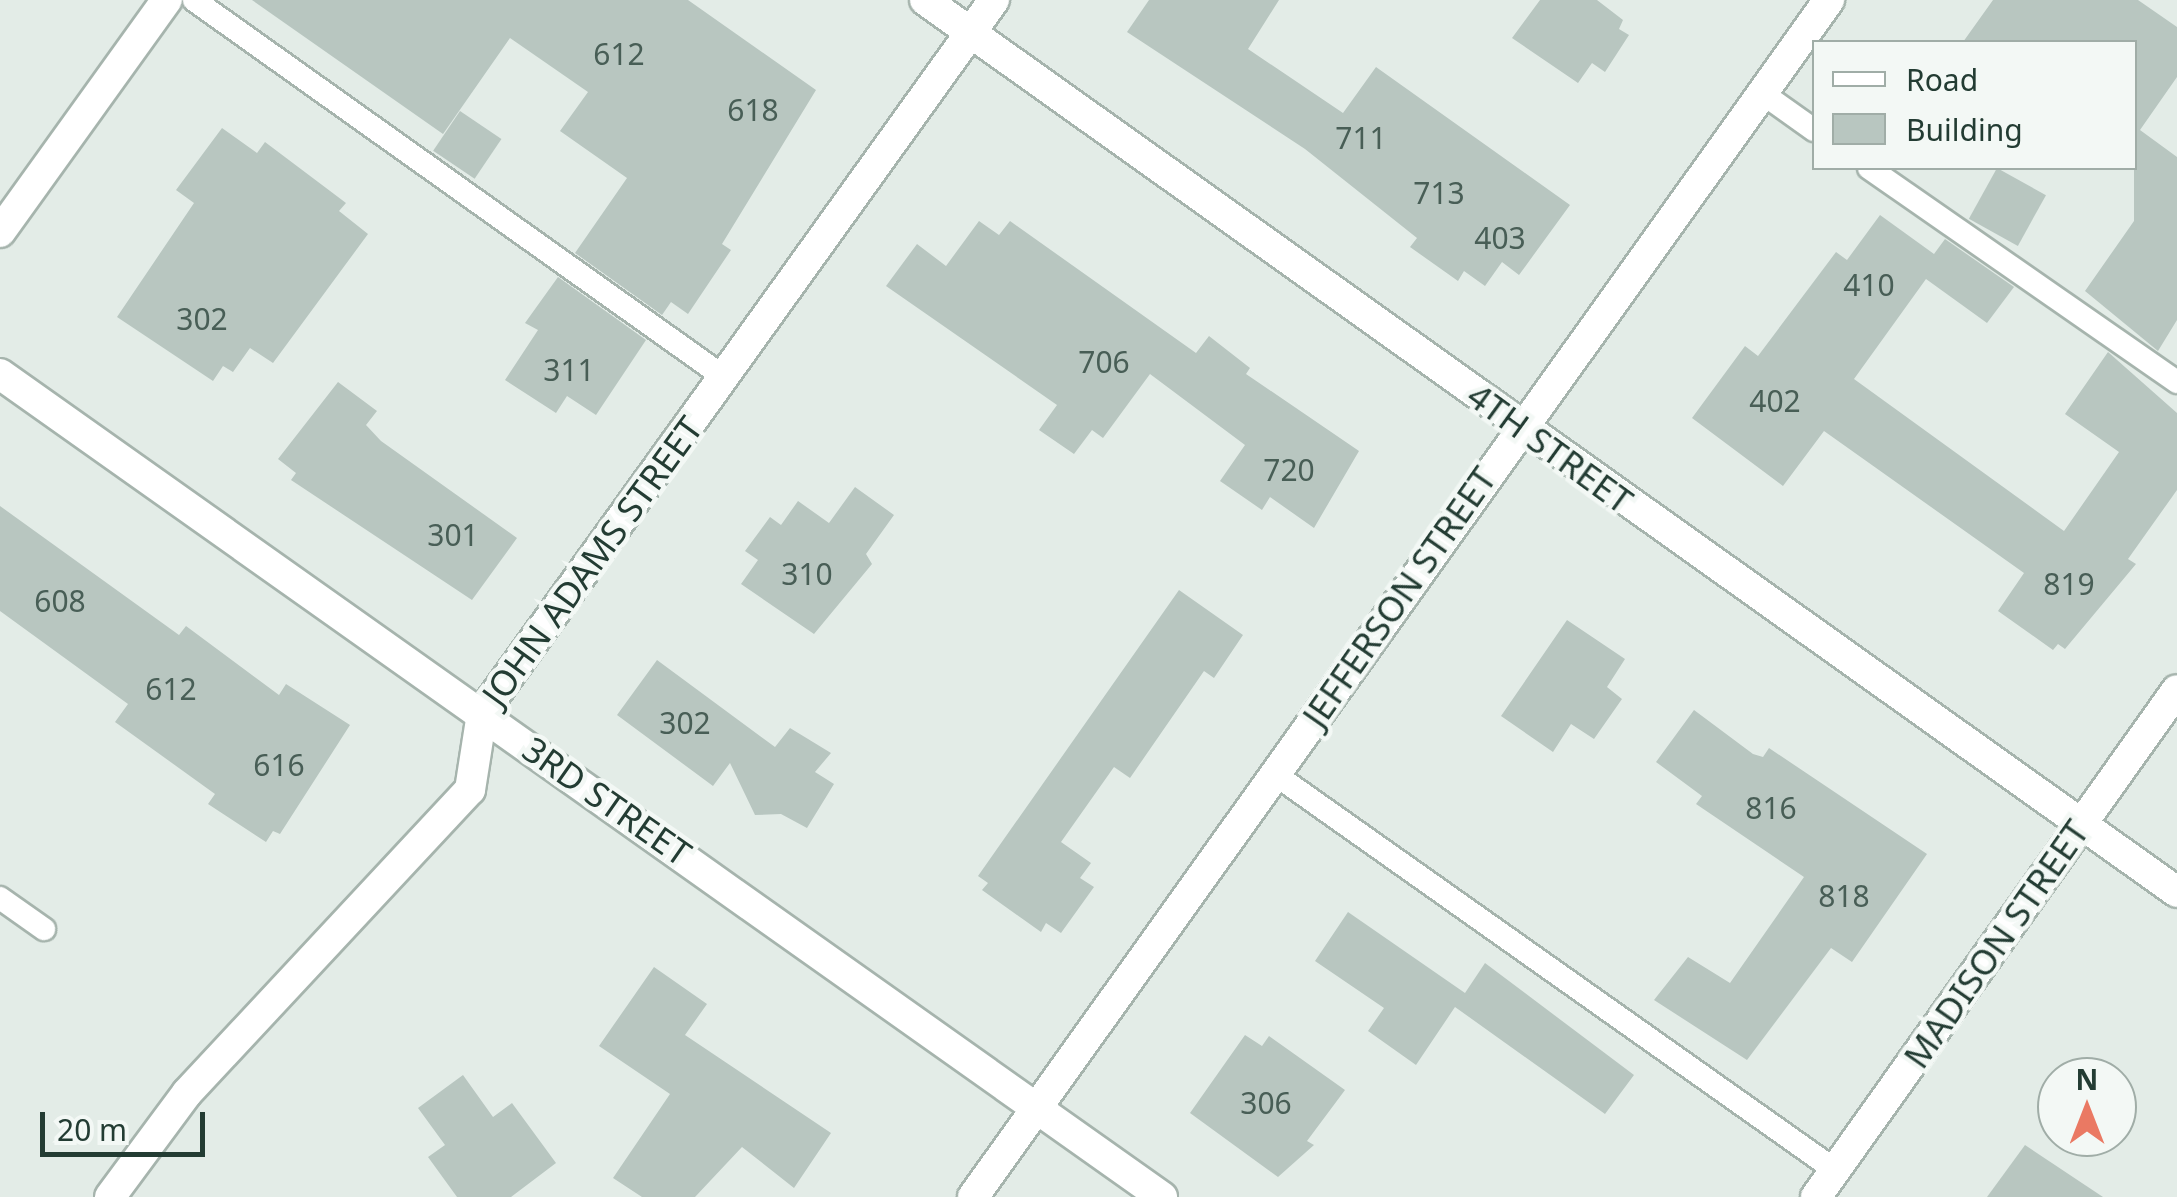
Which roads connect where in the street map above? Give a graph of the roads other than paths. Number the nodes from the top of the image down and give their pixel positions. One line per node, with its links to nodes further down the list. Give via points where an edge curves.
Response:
1 (167, 0): 10 (street)
2 (194, 0): 12 (lane)
3 (925, 0): 6 (street, 4TH STREET)
4 (994, 0): 6 (street, JOHN ADAMS STREET)
5 (1829, 0): 7 (street, JEFFERSON STREET)
6 (970, 32): 12 (street, JOHN ADAMS STREET); 14 (street, 4TH STREET)
7 (1762, 93): 8 (lane); 14 (street, JEFFERSON STREET)
8 (1812, 129)
9 (1872, 170): 13 (lane)
10 (0, 232)
11 (0, 374): 16 (street, 3RD STREET)
12 (724, 377): 16 (street, JOHN ADAMS STREET)
13 (2177, 382)
14 (1518, 425): 17 (street, JEFFERSON STREET); 18 (street, 4TH STREET)
15 (2177, 690): 18 (street, MADISON STREET)
16 (482, 712): 22 (street, 3RD STREET); 24 (street, JOHN ADAMS STREET, via 470,790 187,1093)
17 (1276, 775): 22 (street, JEFFERSON STREET); 23 (lane)
18 (2081, 824): 19 (street, 4TH STREET); 23 (street, MADISON STREET)
19 (2177, 892)
20 (0, 898): 21 (lane)
21 (44, 930)
22 (1036, 1106): 25 (street, JEFFERSON STREET); 26 (street, 3RD STREET)
23 (1835, 1170): 27 (street, MADISON STREET)
24 (110, 1197)
25 (973, 1197)
26 (1162, 1197)
27 (1816, 1197)

